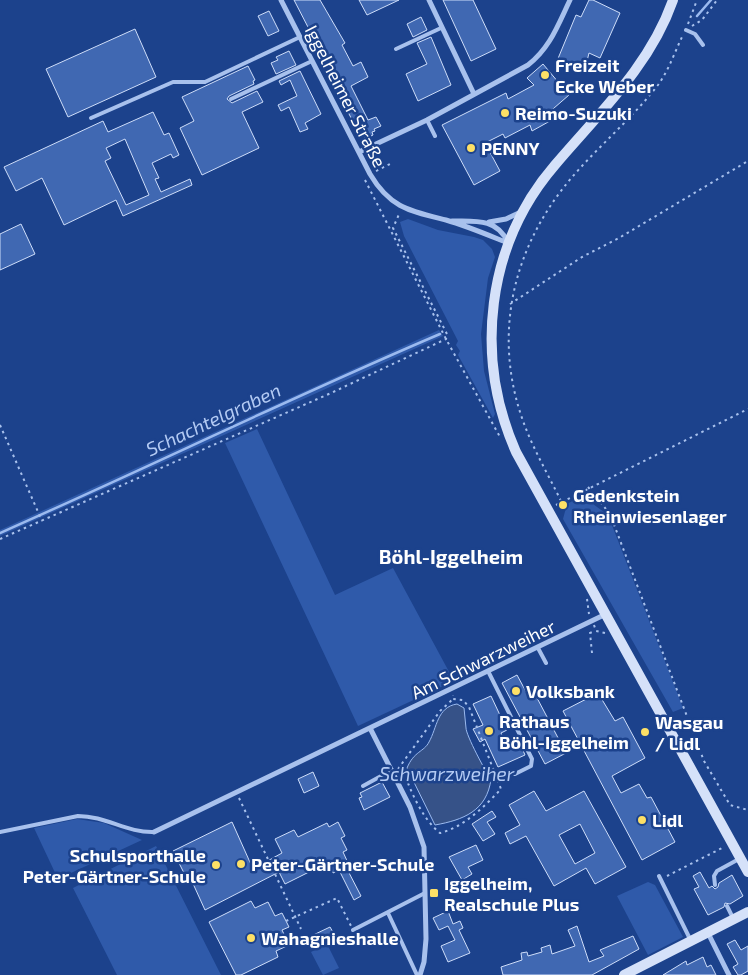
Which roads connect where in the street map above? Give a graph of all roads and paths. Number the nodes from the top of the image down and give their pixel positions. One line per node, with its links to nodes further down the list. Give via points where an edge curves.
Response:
1 (281, 0): 9 (street, Iggelheimer Straße)
2 (429, 0): 7 (street)
3 (570, 0): 13 (street, via 542,55)
4 (673, 0): 22 (main road, via 663,26 643,61 554,166)
5 (697, 0): 8 (path)
6 (717, 0): 8 (path, via 702,20)
7 (441, 28): 11 (lane); 13 (street)
8 (686, 30): 10 (lane, via 695,34); 26 (path, via 658,86 603,143 550,206 518,271)
9 (300, 37): 12 (street, Iggelheimer Straße); 15 (lane, via 205,82 173,82)
10 (703, 45)
11 (396, 49)
12 (312, 61): 14 (lane); 18 (street, Iggelheimer Straße)
13 (474, 94): 16 (street)
14 (231, 99)
15 (91, 118)
16 (427, 120): 17 (lane); 18 (street)
17 (435, 136)
18 (359, 152): 21 (street, Iggelheimer Straße, via 377,186)
19 (748, 161): 26 (path, via 582,257)
20 (363, 177): 27 (path)
21 (402, 207): 23 (street, Iggelheimer Straße); 27 (path, via 393,228 448,334)
22 (524, 210): 24 (street, via 506,219); 25 (main road)
23 (446, 220): 24 (street); 25 (street)
24 (486, 222): 25 (street, via 501,230)
25 (508, 243): 33 (main road, via 493,302 491,348 494,379 510,438)
26 (510, 304): 32 (path, via 510,354 520,412)
27 (446, 339): 30 (path); 34 (path)
28 (748, 409): 31 (path)
29 (0, 425): 34 (path)
30 (501, 438)
31 (588, 488): 32 (path); 56 (path, via 610,514 704,761 730,805)
32 (561, 502): 33 (path)
33 (548, 510): 37 (main road)
34 (42, 521): 35 (path)
35 (0, 539)
36 (586, 595): 38 (path)
37 (607, 614): 38 (street, Am Schwarzweiher); 60 (main road)
38 (592, 621): 39 (path); 41 (street, Am Schwarzweiher)
39 (596, 631): 40 (path); 42 (path, via 590,633)
40 (609, 636)
41 (538, 648): 43 (lane); 44 (street, Am Schwarzweiher)
42 (592, 652)
43 (546, 664)
44 (489, 673): 46 (street, Am Schwarzweiher); 52 (lane, via 532,759 531,766)
45 (559, 687): 47 (path)
46 (453, 690): 48 (path); 49 (street, Am Schwarzweiher)
47 (543, 696)
48 (453, 699): 50 (path, via 440,710); 50 (path, via 463,700 469,707 501,788 484,807 449,831 440,833 420,806)
49 (370, 728): 51 (street); 55 (street, Am Schwarzweiher)
50 (401, 765): 53 (path)
51 (392, 770): 53 (street); 54 (lane)
52 (515, 774)
53 (394, 776): 65 (street, via 423,837)
54 (363, 786)
55 (236, 792): 58 (street, Am Schwarzweiher); 69 (path)
56 (748, 810)
57 (0, 832): 58 (lane, via 78,816 103,818 136,832)
58 (154, 832)
59 (720, 840): 63 (path, via 724,848)
60 (740, 858): 61 (main road); 64 (lane, via 717,871)
61 (748, 871)
62 (660, 876): 75 (lane)
63 (665, 878)
64 (715, 885)
65 (425, 893): 68 (lane); 76 (street, via 425,952)
66 (727, 906): 70 (lane)
67 (748, 912): 70 (main road)
68 (388, 913): 73 (lane); 76 (lane)
69 (295, 917): 71 (path); 72 (path); 73 (path, via 337,898)
70 (734, 920): 74 (main road)
71 (286, 921)
72 (301, 929)
73 (353, 930)
74 (708, 933): 75 (main road); 78 (street)
75 (692, 942): 77 (main road)
76 (418, 975)
77 (624, 975)
78 (730, 975)

